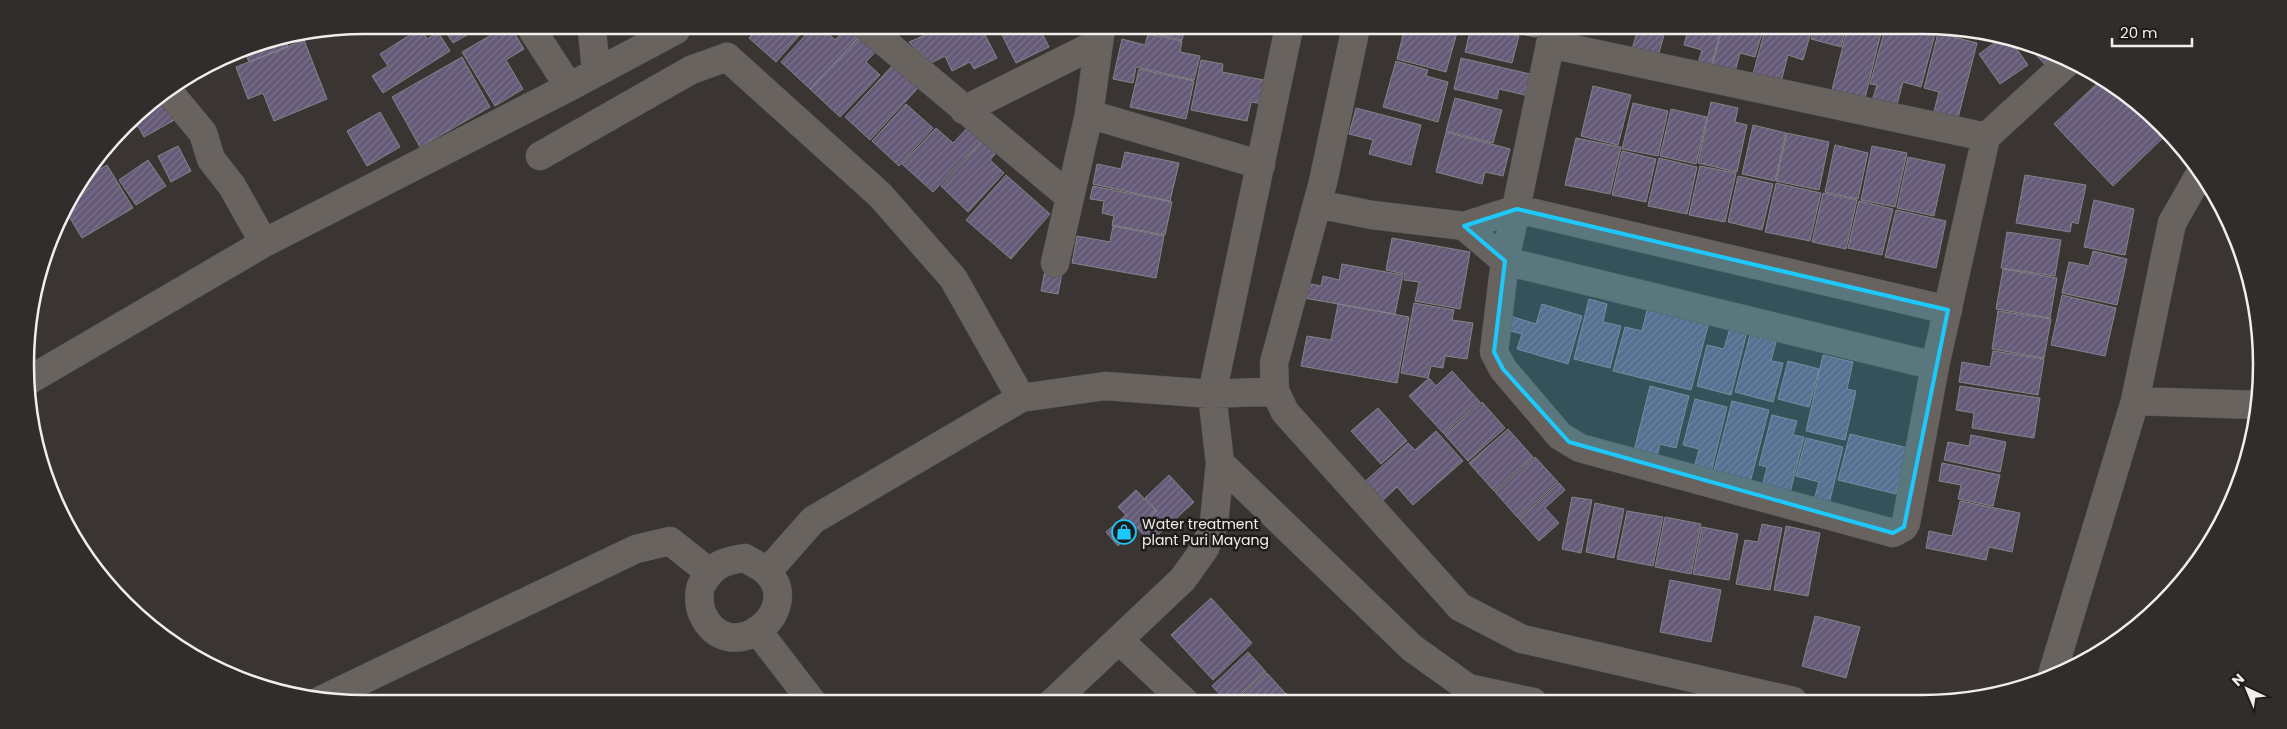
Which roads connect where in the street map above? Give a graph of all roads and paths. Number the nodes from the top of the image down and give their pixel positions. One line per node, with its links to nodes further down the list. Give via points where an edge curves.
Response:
1 (536, 34): 11 (street)
2 (592, 34): 10 (street)
3 (668, 34): 10 (street)
4 (875, 34): 13 (street)
5 (1288, 34): 17 (street)
6 (1354, 34): 20 (street)
7 (1552, 35): 15 (street); 21 (street)
8 (1099, 36): 13 (street); 14 (street)
9 (2064, 66): 15 (street)
10 (596, 71): 11 (street)
11 (570, 87): 23 (street)
12 (171, 96): 23 (street, via 203,133 211,159 232,186)
13 (964, 110): 19 (street)
14 (1089, 114): 17 (street); 19 (street)
15 (1986, 137): 26 (street)
16 (540, 156): 31 (street, via 691,70 727,57 880,195 947,271)
17 (1261, 165): 30 (street)
18 (2197, 179): 32 (street, via 2172,222)
19 (1070, 197): 25 (street)
20 (1317, 204): 22 (street, via 1372,216); 29 (street, via 1274,363)
21 (1517, 209): 22 (street); 24 (street); 26 (street)
22 (1464, 226): 24 (street)
23 (264, 243): 28 (street)
24 (1505, 261): 27 (street); 27 (street, via 1494,352 1503,369 1560,436 1580,448 1893,533 1906,523)
25 (1055, 263)
26 (1948, 310): 27 (street)
27 (1935, 366)
28 (34, 377)
29 (1275, 391): 30 (street); 45 (street, via 1285,412 1460,607 1522,639)
30 (1212, 394): 31 (street, via 1104,386); 34 (street)
31 (1021, 398): 36 (street, via 813,520)
32 (2135, 401): 33 (street); 39 (street)
33 (2250, 405)
34 (1220, 463): 38 (street, via 1214,523 1205,548 1183,579); 44 (street, via 1412,648 1468,688)
35 (709, 572): 36 (street, via 726,560 745,558); 37 (street, via 700,588 701,609 707,623 722,636 746,638); 40 (street, via 670,542 636,549)
36 (767, 572): 37 (street, via 777,589 776,609)
37 (758, 630): 41 (street)
38 (1119, 640): 42 (street); 43 (street)
39 (2054, 668)
40 (333, 694)
41 (807, 695)
42 (1061, 695)
43 (1178, 695)
44 (1500, 695)
45 (1768, 695)

